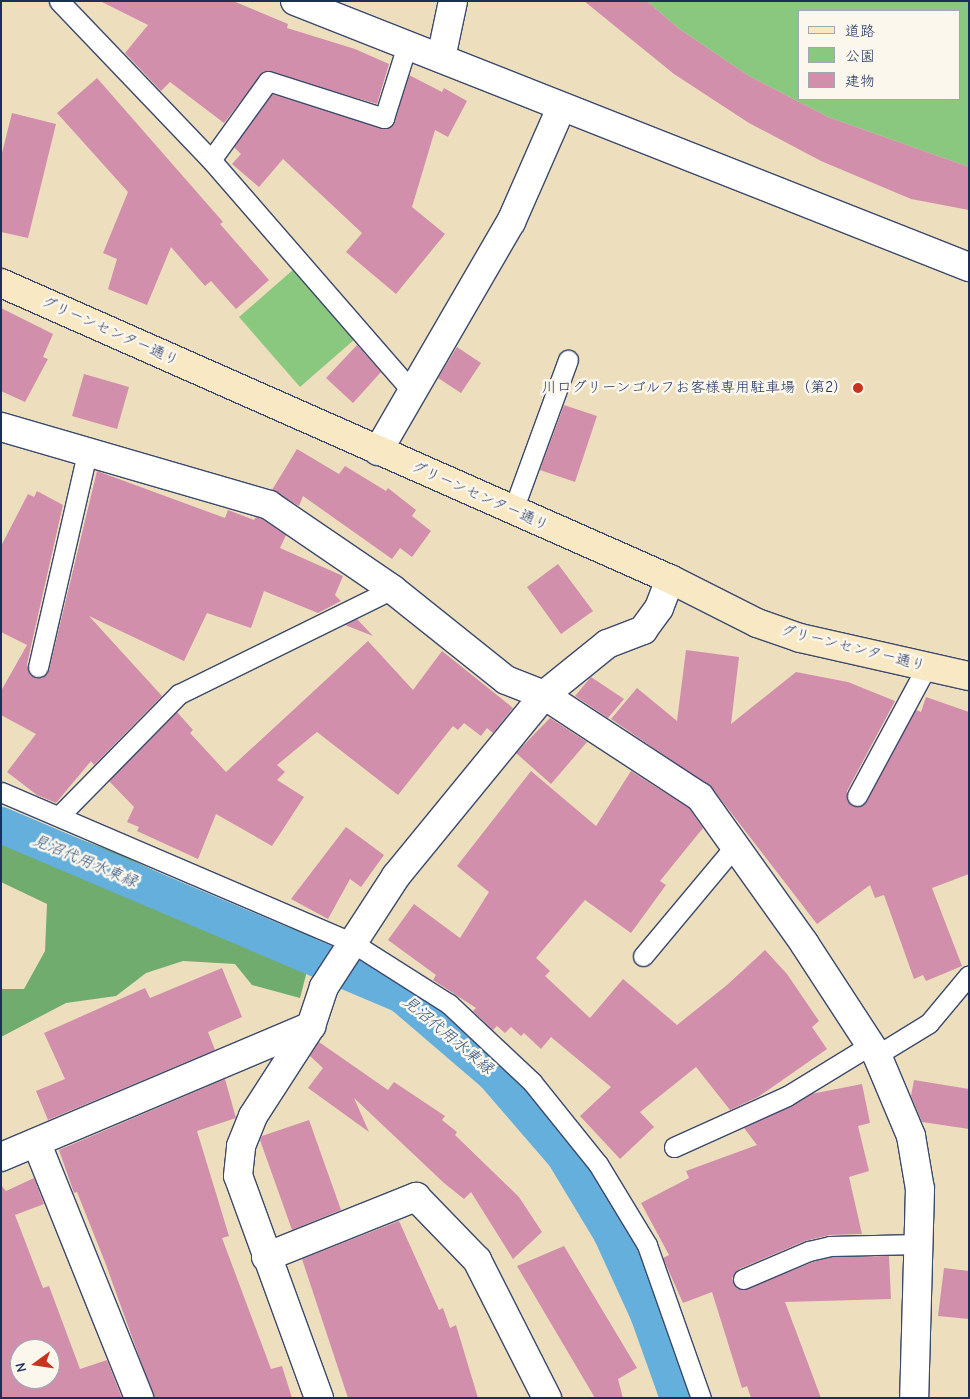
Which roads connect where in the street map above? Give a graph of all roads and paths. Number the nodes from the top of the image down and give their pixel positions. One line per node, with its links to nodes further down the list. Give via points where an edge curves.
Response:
1 (59, 1): 7 (lane)
2 (295, 1): 4 (street)
3 (453, 1): 5 (street)
4 (407, 45): 5 (street); 7 (lane, via 384,118 268,81)
5 (441, 58): 6 (street)
6 (561, 108): 8 (street); 11 (street, via 511,222)
7 (211, 160): 11 (lane)
8 (969, 267)
9 (1, 283): 13 (main road, グリーンセンター通り)
10 (568, 360): 15 (lane)
11 (413, 392): 13 (street)
12 (1, 427): 14 (street)
13 (378, 451): 15 (main road, グリーンセンター通り)
14 (87, 453): 17 (street, via 269,505); 19 (lane)
15 (513, 510): 16 (main road, グリーンセンター通り)
16 (670, 579): 18 (main road, グリーンセンター通り, via 757,624 800,638); 21 (street, via 660,608 643,630 607,644)
17 (392, 589): 21 (street, via 506,680); 24 (lane, via 179,694)
18 (926, 666): 20 (main road, グリーンセンター通り); 23 (lane)
19 (38, 667)
20 (969, 676)
21 (544, 695): 25 (street, via 700,797); 26 (street, via 396,876)
22 (1, 792): 24 (lane)
23 (857, 796)
24 (60, 815): 26 (lane)
25 (735, 846): 27 (lane); 30 (street)
26 (353, 943): 29 (street, via 324,987); 40 (lane, via 449,1004 532,1082 598,1164 647,1245)
27 (643, 956)
28 (969, 975): 30 (lane, via 929,1023)
29 (311, 1026): 31 (street); 35 (street, via 253,1116 241,1146 238,1176)
30 (874, 1050): 32 (lane, via 787,1096); 34 (street, via 911,1136 920,1189)
31 (36, 1144): 33 (street); 37 (street)
32 (674, 1147)
33 (1, 1157)
34 (919, 1244): 36 (lane, via 830,1246 809,1251); 41 (street)
35 (266, 1257): 38 (street); 39 (street, via 416,1197 477,1260)
36 (743, 1279)
37 (139, 1398)
38 (320, 1398)
39 (547, 1398)
40 (701, 1398)
41 (914, 1398)

